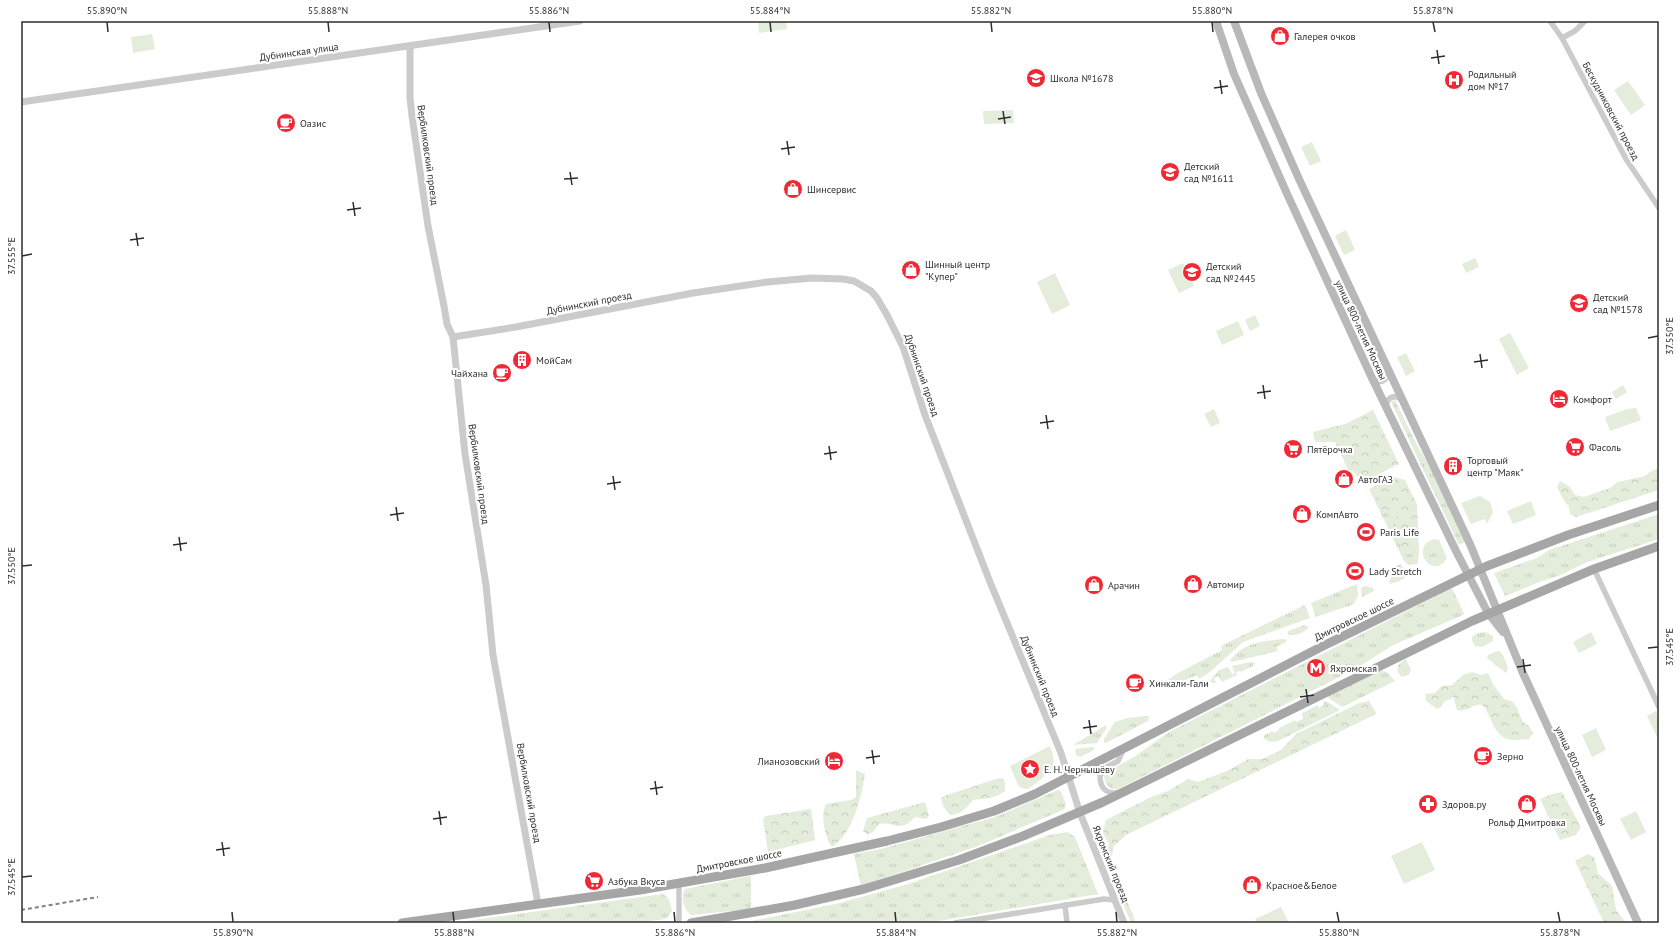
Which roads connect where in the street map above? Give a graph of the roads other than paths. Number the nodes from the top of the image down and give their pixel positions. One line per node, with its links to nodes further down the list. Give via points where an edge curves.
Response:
1 (580, 21): 7 (street, Дубнинская улица)
2 (1216, 21): 12 (main road, улица 800-летия Москвы, via 1237,81)
3 (1234, 21): 11 (main road, улица 800-летия Москвы, via 1276,128)
4 (1550, 21): 6 (street, Бескудниковский проезд)
5 (1585, 21): 6 (street, via 1575,31)
6 (1562, 38): 9 (street, Бескудниковский проезд, via 1626,159)
7 (410, 46): 8 (street, Дубнинская улица); 10 (street, Вербилковский проезд, via 410,98 423,193 447,324)
8 (21, 102)
9 (1659, 208)
10 (453, 337): 25 (street, Дубнинский проезд, via 767,282 828,278 854,281 864,286 877,298 903,347 925,415); 30 (street, Вербилковский проезд, via 465,454 486,585 493,655)
11 (1388, 370): 12 (street, via 1388,376 1383,381 1378,382); 13 (main road, улица 800-летия Москвы)
12 (1372, 378): 14 (main road, улица 800-летия Москвы)
13 (1403, 400): 14 (street, via 1396,396 1391,397); 17 (main road, улица 800-летия Москвы)
14 (1386, 408): 19 (main road, улица 800-летия Москвы)
15 (1659, 505): 17 (main road, Дмитровское шоссе, via 1574,532)
16 (1659, 546): 18 (main road)
17 (1481, 569): 19 (main road, Дмитровское шоссе); 20 (main road, улица 800-летия Москвы)
18 (1594, 569): 20 (main road); 23 (street)
19 (1468, 575): 21 (main road, улица 800-летия Москвы); 24 (main road, Дмитровское шоссе)
20 (1498, 609): 21 (main road); 22 (main road, улица 800-летия Москвы)
21 (1488, 613): 22 (main road, улица 800-летия Москвы); 26 (main road)
22 (1507, 638): 38 (main road, улица 800-летия Москвы)
23 (1659, 707)
24 (1125, 748): 25 (main road, Дмитровское шоссе); 26 (street, via 1118,761 1105,768 1100,776 1102,785 1108,792)
25 (1069, 776): 27 (street); 28 (main road, Дмитровское шоссе, via 1017,802 941,827 845,851)
26 (1121, 793): 27 (main road)
27 (1080, 813): 29 (street, Яхромский проезд); 34 (main road, via 959,860 895,881 795,905)
28 (679, 884): 30 (main road, Дмитровское шоссе); 33 (street)
29 (1114, 900): 31 (street, via 1104,899); 37 (street, Яхромский проезд)
30 (538, 904): 32 (main road, Дмитровское шоссе)
31 (1065, 905): 35 (street); 36 (street)
32 (402, 923)
33 (680, 923)
34 (691, 923)
35 (956, 923)
36 (1067, 923)
37 (1124, 923)
38 (1638, 923)

